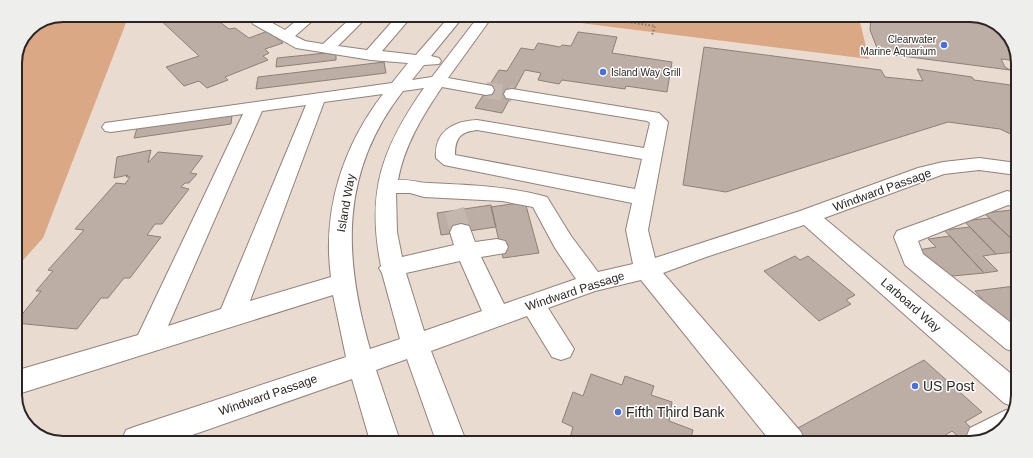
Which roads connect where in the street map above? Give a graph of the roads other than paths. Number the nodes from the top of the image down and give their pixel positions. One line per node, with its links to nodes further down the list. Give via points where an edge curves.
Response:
1 (260, 22): 7 (street)
2 (304, 22): 7 (street)
3 (355, 22): 8 (street)
4 (401, 22): 9 (street)
5 (452, 22): 10 (street, Island Way)
6 (481, 22): 11 (street)
7 (286, 36): 8 (street, via 301,45)
8 (326, 49): 9 (street)
9 (371, 55): 10 (street)
10 (422, 59): 11 (street); 12 (street, Island Way)
11 (444, 73): 12 (street); 13 (street); 20 (street, via 413,117 396,151)
12 (399, 86): 15 (street); 28 (street, Island Way, via 376,117 361,144 349,176 341,219 339,248)
13 (486, 90)
14 (512, 94): 18 (street, via 653,117 659,122)
15 (317, 98): 16 (street); 32 (street)
16 (255, 107): 17 (street); 34 (street)
17 (111, 127)
18 (652, 155): 21 (street); 21 (street, via 477,125 453,131 445,154 451,161)
19 (1011, 168): 23 (street, Windward Passage, via 980,164 943,168)
20 (387, 187): 24 (street, via 410,186 424,190); 26 (street, via 385,227)
21 (644, 198): 27 (street, via 637,230)
22 (1011, 199): 33 (street, via 1007,198 905,236 913,259)
23 (808, 216): 27 (street, Windward Passage); 39 (street, Larboard Way)
24 (457, 221): 25 (street); 26 (street); 29 (street, via 502,194 540,202 563,242); 31 (street)
25 (497, 247)
26 (391, 268): 35 (street)
27 (646, 270): 29 (street, Windward Passage); 43 (street)
28 (343, 282): 32 (street); 37 (street, Island Way)
29 (592, 283): 30 (street, Windward Passage)
30 (532, 304): 31 (street, Windward Passage); 36 (street)
31 (497, 316): 35 (street, Windward Passage)
32 (231, 317): 34 (street)
33 (1011, 337)
34 (147, 342): 38 (street)
35 (415, 345): 37 (street, Windward Passage); 42 (street)
36 (561, 349)
37 (361, 363): 40 (street, Windward Passage); 41 (street, Island Way)
38 (22, 381)
39 (1011, 391)
40 (149, 436)
41 (383, 436)
42 (449, 436)
43 (785, 436)

